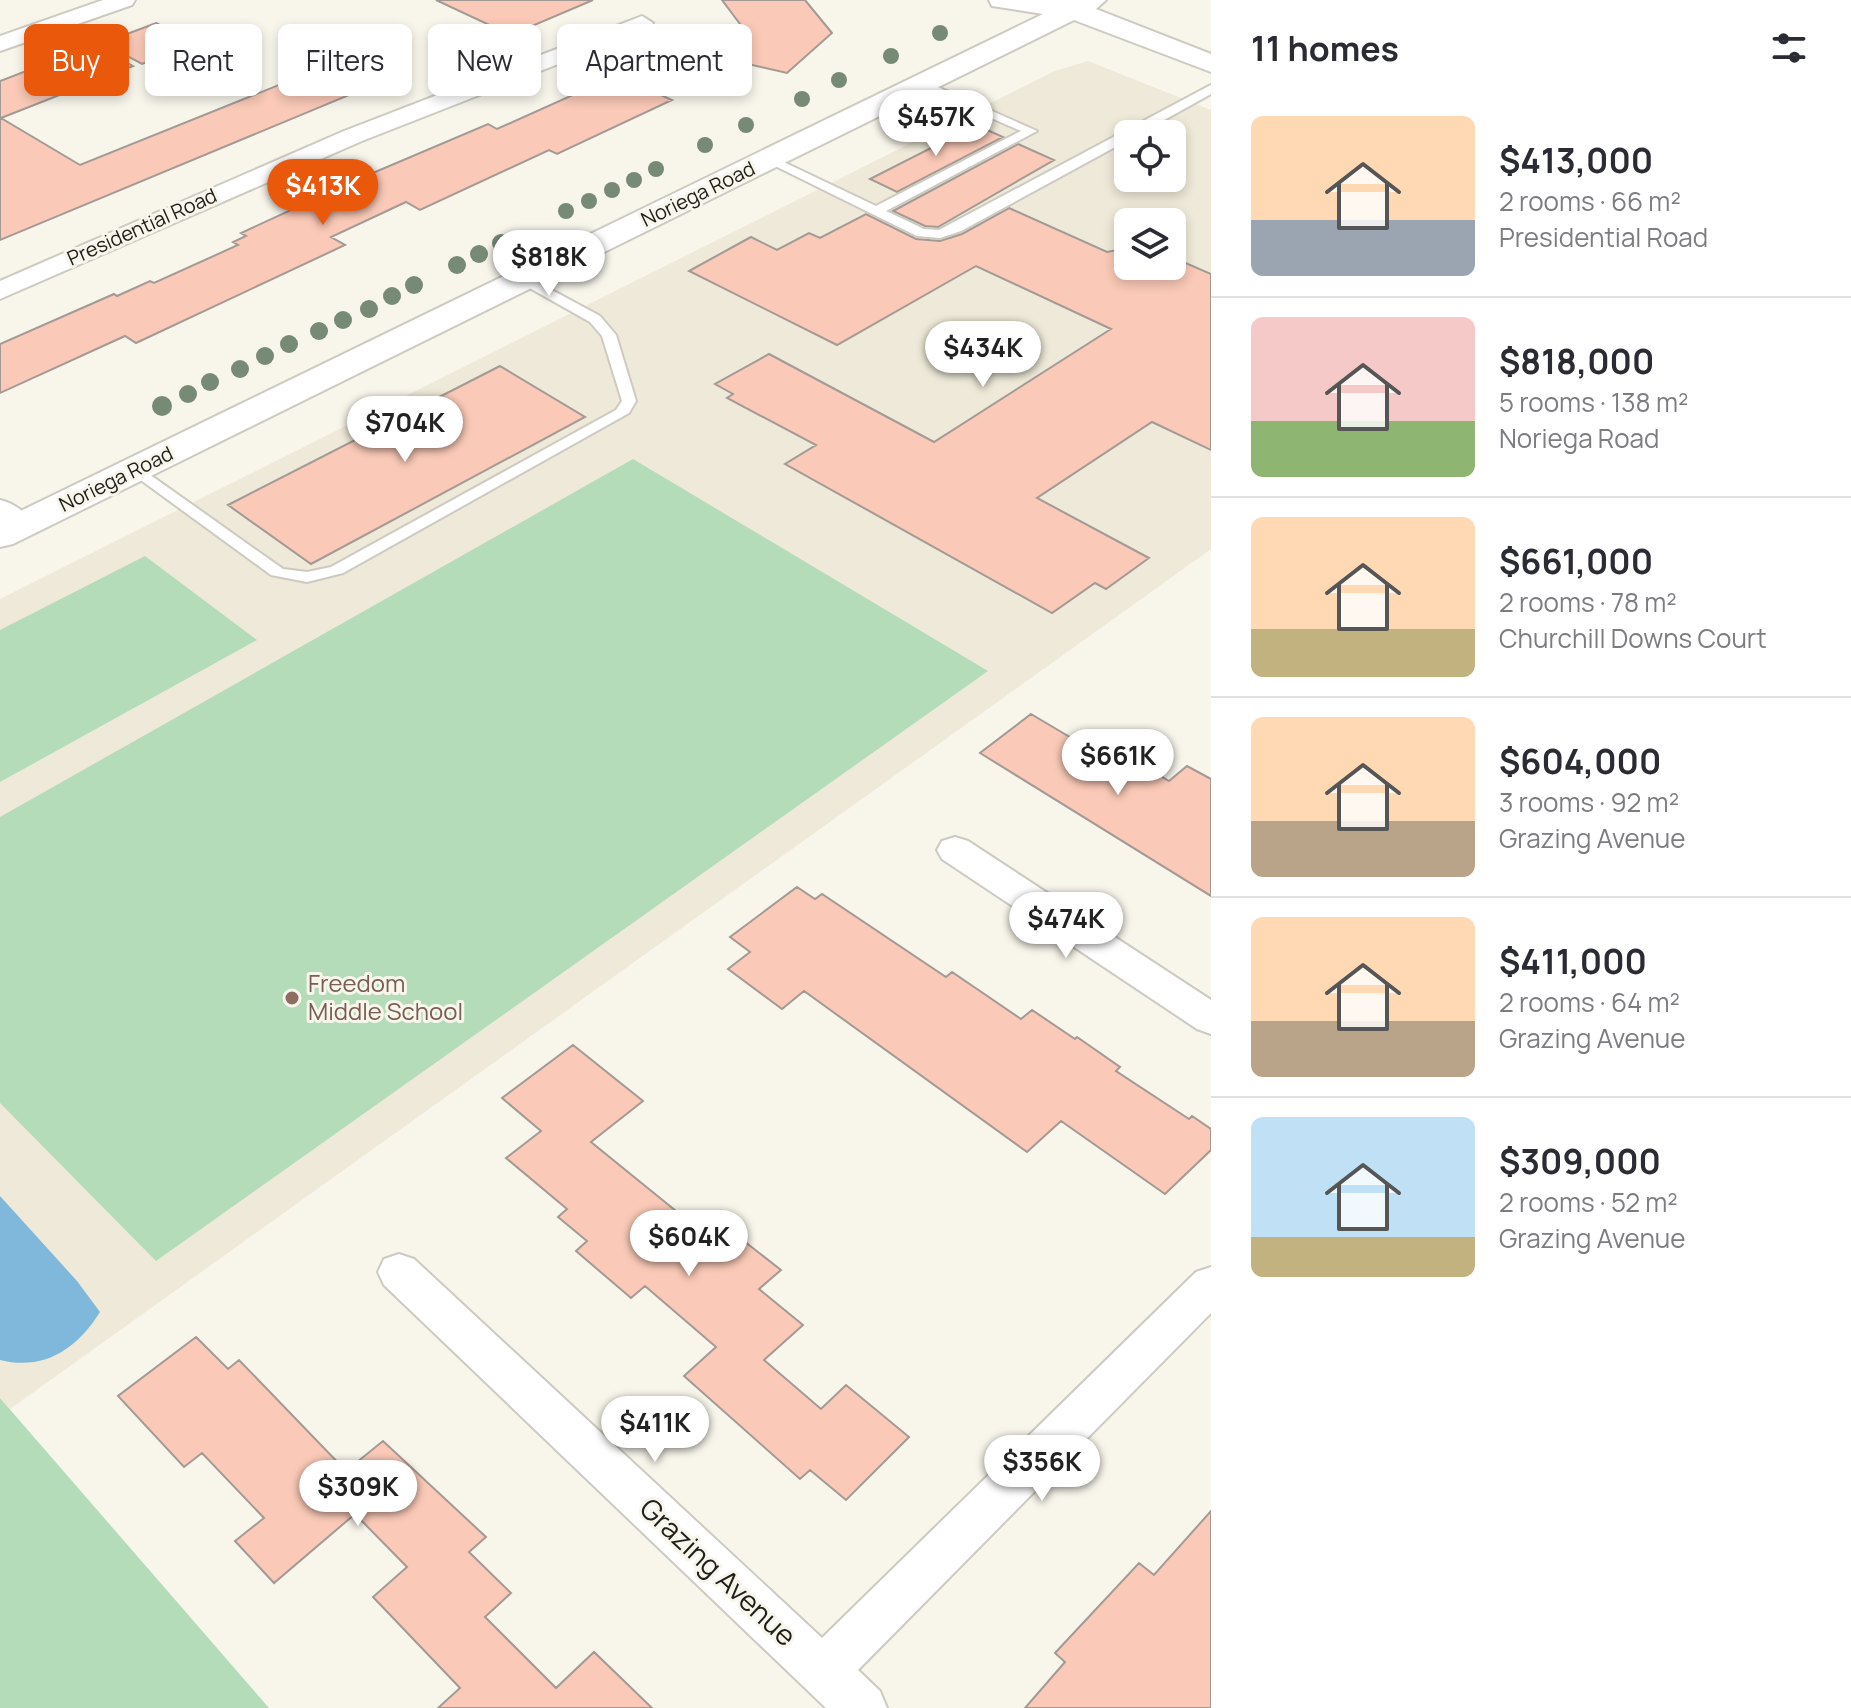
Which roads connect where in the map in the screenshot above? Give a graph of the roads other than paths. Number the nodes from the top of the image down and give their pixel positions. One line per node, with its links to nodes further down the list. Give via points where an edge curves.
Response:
1 (124, 0): 5 (street)
2 (1002, 0): 3 (street)
3 (1076, 3): 6 (street); 7 (street, Noriega Road)
4 (642, 23): 14 (street, Presidential Road, via 339,142)
5 (0, 44)
6 (1211, 64)
7 (922, 84): 11 (street, Noriega Road); 12 (lane, via 1031,131)
8 (1211, 89): 9 (lane)
9 (1155, 120)
10 (1114, 142): 12 (lane, via 940,234 922,233)
11 (769, 160): 12 (lane); 13 (street, Noriega Road)
12 (876, 211)
13 (524, 279): 15 (street, Noriega Road); 15 (lane, via 595,319 609,335 629,401 622,413 337,570 316,578 277,572)
14 (0, 291)
15 (134, 470): 16 (street, Noriega Road)
16 (7, 524)
17 (955, 850): 18 (street)
18 (1211, 1019)
19 (399, 1272): 21 (street, Grazing Avenue)
20 (1211, 1285): 21 (street)
21 (823, 1671): 22 (street, Grazing Avenue)
22 (862, 1708)

